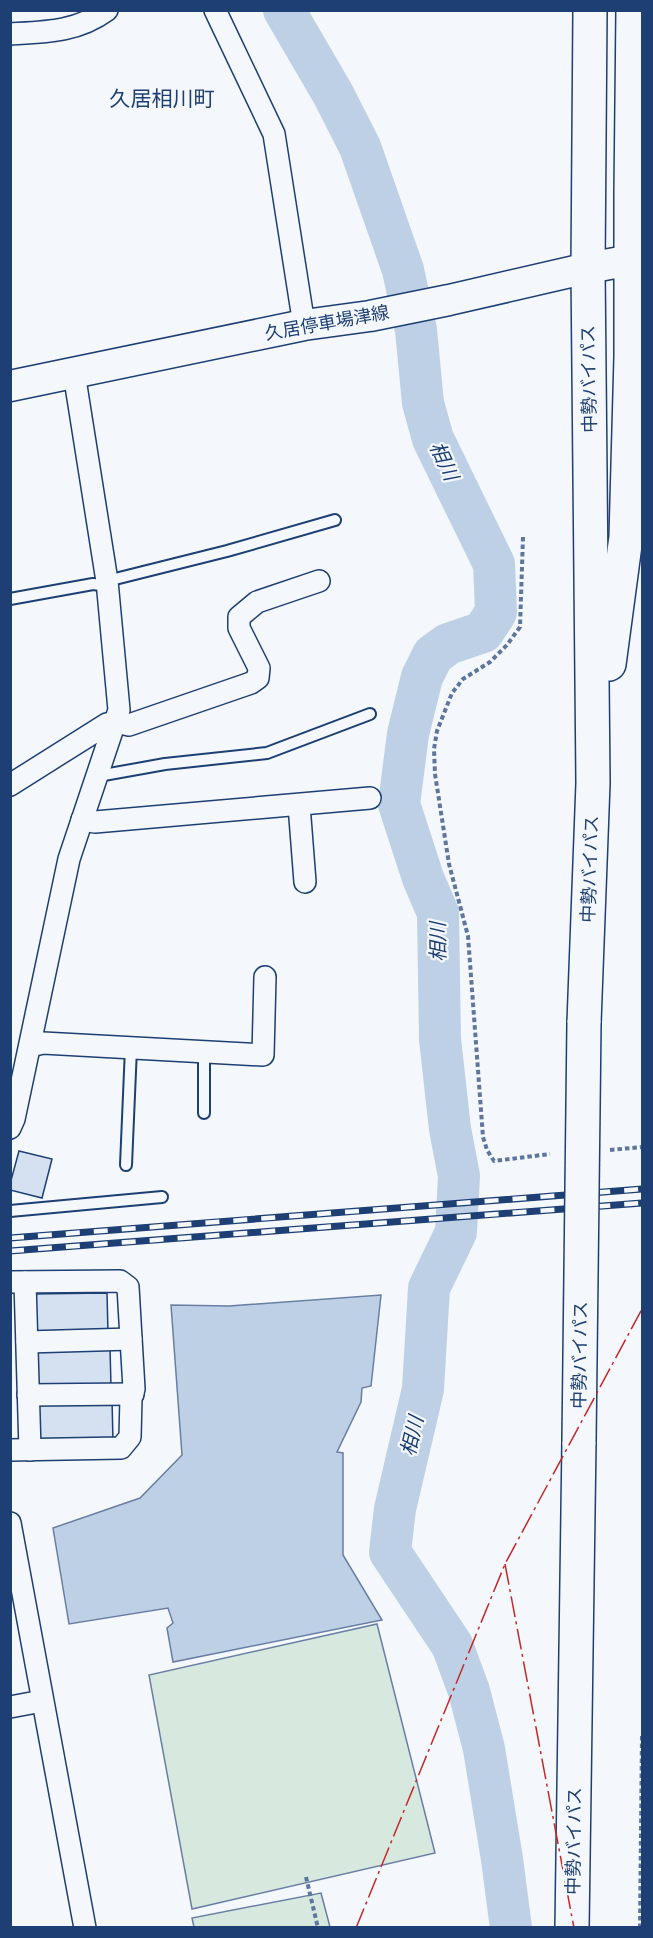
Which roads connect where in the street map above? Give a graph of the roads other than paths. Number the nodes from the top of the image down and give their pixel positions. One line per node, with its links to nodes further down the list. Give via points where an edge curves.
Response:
1 (107, 10): 5 (street, via 74,28)
2 (215, 10): 8 (street, via 274,134)
3 (590, 10): 7 (highway, 中勢バイパス)
4 (633, 10): 6 (highway, 中勢バイパス, via 631,194)
5 (10, 34)
6 (637, 259): 7 (main road, 久居停車場津線); 18 (highway, 中勢バイパス, via 626,537)
7 (588, 268): 8 (main road, 久居停車場津線, via 449,300); 18 (highway, 中勢バイパス)
8 (304, 325): 9 (main road, 久居停車場津線)
9 (74, 373): 10 (main road, 久居停車場津線); 13 (street)
10 (10, 386)
11 (334, 520): 13 (lane)
12 (319, 581): 16 (street, via 257,602 239,617 239,628 259,668 258,678 251,683 129,725)
13 (107, 584): 14 (lane); 16 (street, via 119,710)
14 (10, 599)
15 (370, 714): 17 (lane, via 267,753)
16 (116, 722): 17 (street); 19 (street)
17 (98, 776): 22 (street)
18 (593, 783): 44 (highway, 中勢バイパス, bridge, via 584,1023)
19 (10, 785)
20 (370, 798): 21 (street)
21 (299, 805): 22 (street); 23 (street)
22 (82, 820): 25 (street, via 69,859)
23 (305, 882)
24 (265, 977): 27 (street, via 263,1055)
25 (30, 1046): 26 (street, via 43,1043); 29 (street)
26 (131, 1048): 27 (street); 30 (lane)
27 (204, 1052): 28 (lane)
28 (204, 1113)
29 (10, 1128)
30 (126, 1165)
31 (162, 1197): 32 (lane)
32 (10, 1211)
33 (18, 1282): 34 (street); 35 (street, via 120,1281 128,1287)
34 (22, 1338): 35 (street); 36 (street)
35 (131, 1339): 37 (street)
36 (22, 1391): 37 (street); 38 (street)
37 (132, 1394): 38 (street, via 130,1437 121,1448)
38 (20, 1450)
39 (10, 1522): 40 (street)
40 (16, 1575): 41 (street)
41 (42, 1701): 42 (street); 43 (street)
42 (10, 1707)
43 (85, 1928)
44 (572, 1928)

